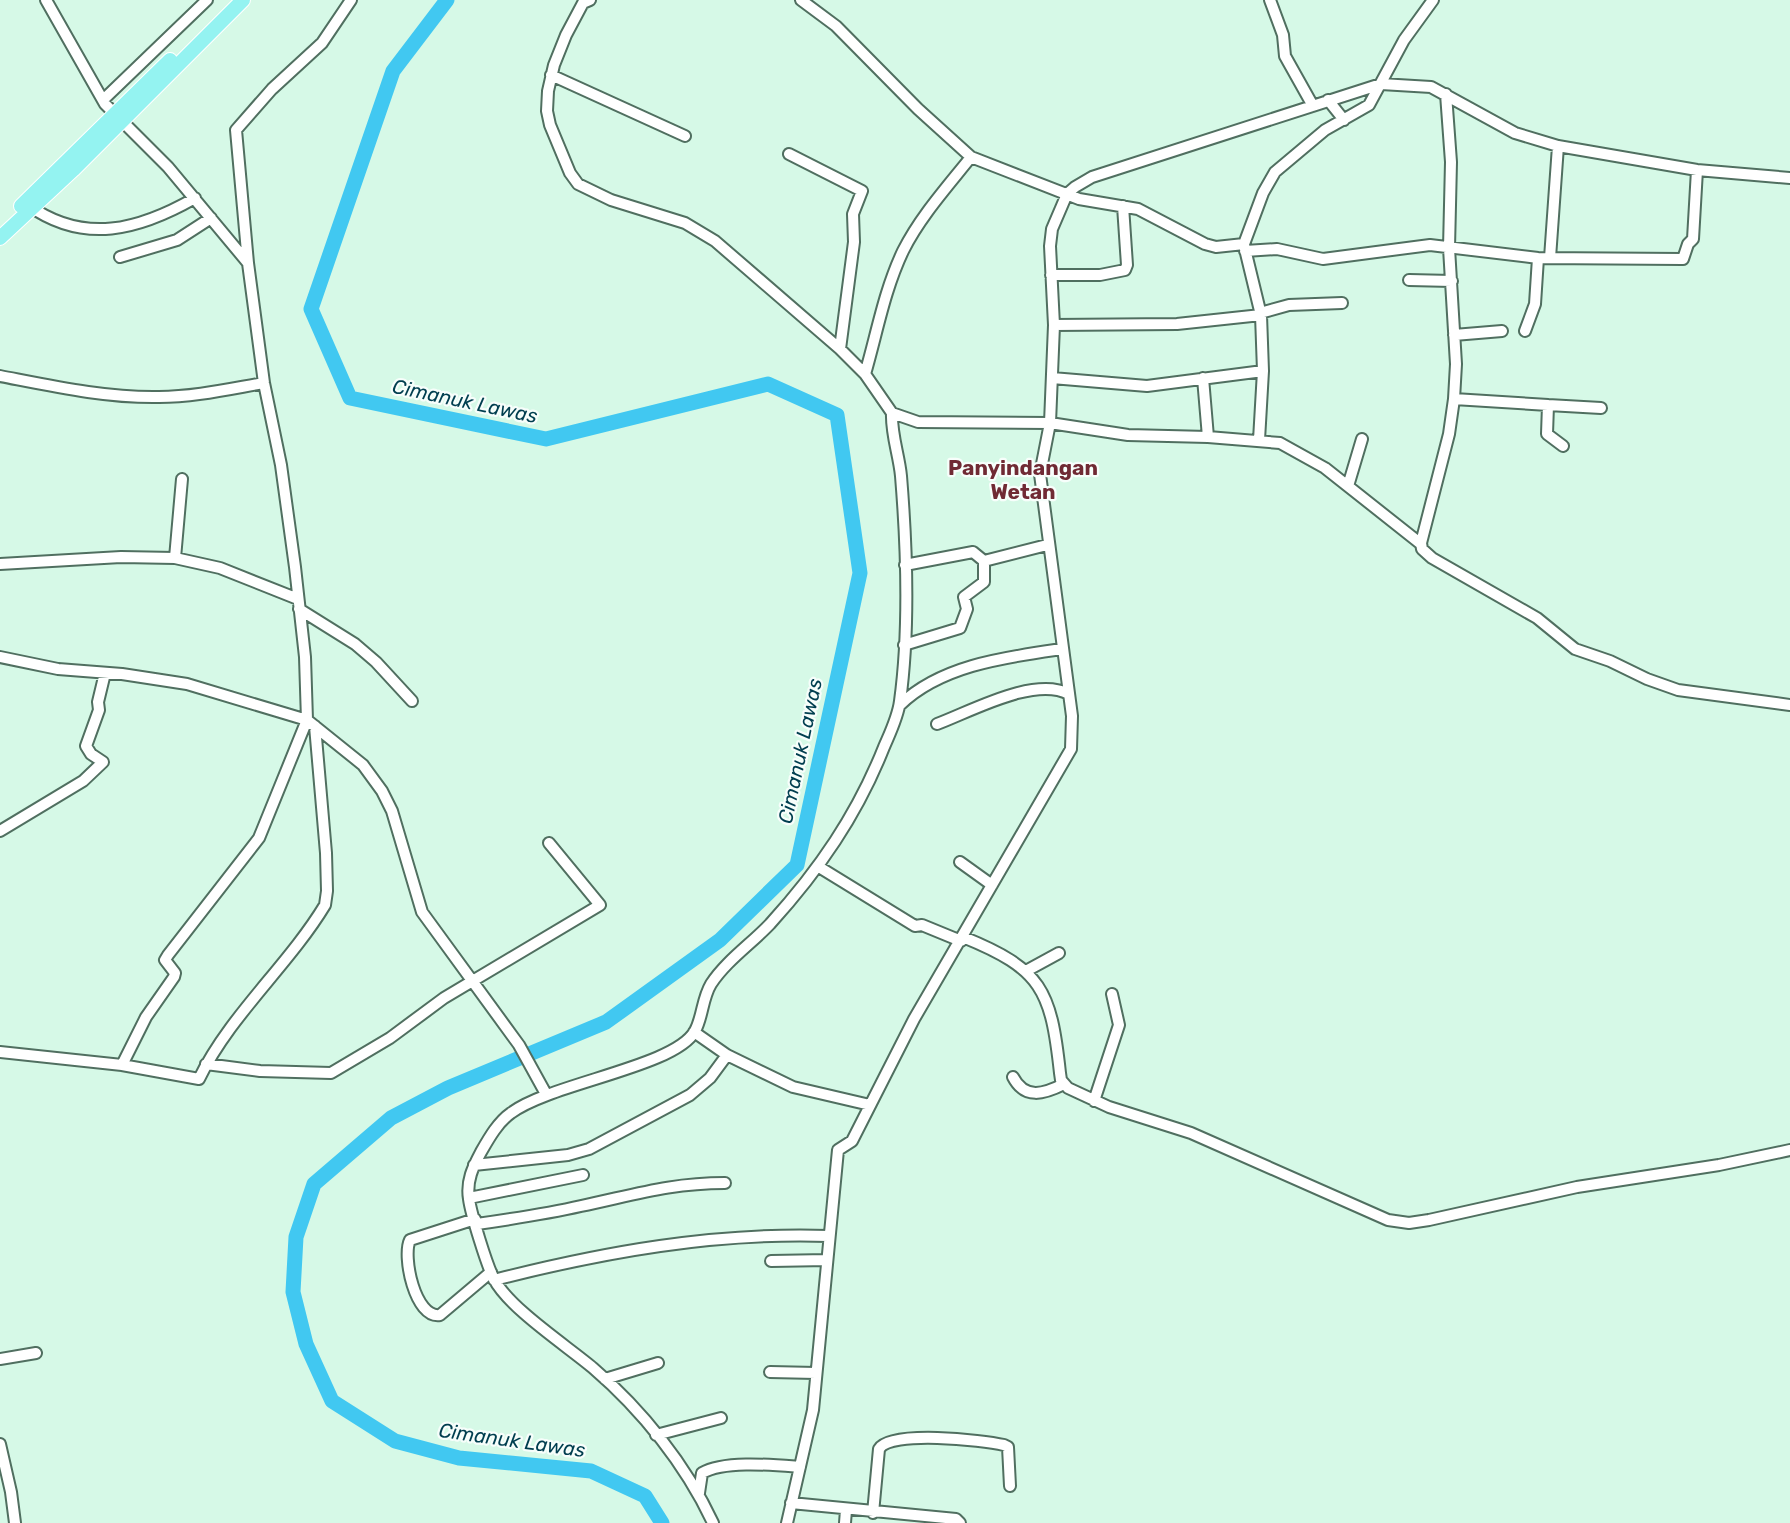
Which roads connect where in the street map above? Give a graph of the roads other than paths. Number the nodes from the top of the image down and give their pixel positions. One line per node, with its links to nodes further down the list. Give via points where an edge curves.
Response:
1 (46, 0): 18 (street)
2 (207, 0): 11 (street)
3 (231, 0): 10 (main road)
4 (243, 0): 10 (main road)
5 (351, 0): 38 (street, via 322,43 272,89 236,130)
6 (590, 0): 13 (street, via 583,3 566,35)
7 (801, 0): 23 (street, via 836,26)
8 (1270, 0): 17 (street, via 1283,35 1285,56)
9 (1433, 0): 14 (street, via 1404,40)
10 (213, 24): 12 (main road)
11 (151, 56): 12 (street); 18 (street)
12 (165, 70): 18 (main road)
13 (551, 75): 20 (street); 48 (street, via 547,111 555,138 578,184 610,200 659,214 704,233)
14 (1383, 80): 15 (street, via 1421,85); 16 (street); 19 (street, via 1365,109)
15 (1446, 94): 21 (street, via 1515,133); 34 (street, via 1451,162)
16 (1328, 100): 17 (street); 19 (street)
17 (1313, 106): 26 (street, via 1092,177)
18 (114, 114): 27 (street); 29 (main road)
19 (1344, 120): 33 (street, via 1325,130 1275,172 1263,193)
20 (685, 136)
21 (1558, 146): 24 (street); 37 (street)
22 (789, 154): 48 (street, via 862,191 853,213 854,242)
23 (971, 158): 26 (street); 50 (street, via 903,251 883,302)
24 (1697, 170): 25 (street); 37 (street, via 1693,236 1684,259)
25 (1790, 178)
26 (1062, 191): 28 (street, via 1092,203); 39 (street, via 1052,228)
27 (195, 198): 29 (street, via 154,218 104,230 72,227); 30 (street)
28 (1123, 206): 33 (street, via 1147,212 1206,244); 39 (street, via 1125,270 1100,275)
29 (33, 209): 31 (main road); 32 (main road)
30 (211, 218): 35 (street, via 177,240); 38 (street)
31 (0, 226)
32 (0, 238)
33 (1245, 248): 34 (street, via 1277,249 1323,259 1407,246); 43 (street)
34 (1449, 248): 36 (street); 41 (street)
35 (120, 257)
36 (1538, 258): 37 (street); 46 (street, via 1535,304)
37 (1550, 258)
38 (248, 263): 54 (street)
39 (1051, 275): 44 (street)
40 (1409, 280): 41 (street)
41 (1452, 281): 47 (street)
42 (1342, 303): 43 (street, via 1289,305)
43 (1261, 314): 44 (street, via 1177,324); 49 (street)
44 (1054, 325): 52 (street)
45 (1502, 331): 47 (street)
46 (1525, 331)
47 (1454, 335): 55 (street)
48 (840, 349): 50 (street)
49 (1263, 371): 53 (street); 61 (street)
50 (865, 374): 58 (street)
51 (0, 376): 54 (street, via 89,392 160,398)
52 (1052, 378): 53 (street, via 1147,386); 59 (street)
53 (1203, 378): 60 (street)
54 (264, 383): 72 (street, via 281,465)
55 (1454, 399): 56 (street); 66 (street, via 1449,435)
56 (1548, 405): 57 (street); 63 (street, via 1547,434)
57 (1601, 408)
58 (892, 413): 59 (street, via 918,422); 71 (street, via 901,478)
59 (1050, 423): 60 (street, via 1128,435); 67 (street, via 1040,474)
60 (1208, 437): 61 (street)
61 (1259, 440): 65 (street, via 1293,449)
62 (1362, 440): 65 (street)
63 (1563, 446)
64 (182, 479): 68 (street)
65 (1348, 486): 66 (street)
66 (1421, 544): 80 (street, via 1432,558 1537,618 1575,649 1678,690)
67 (1047, 545): 69 (street); 74 (street)
68 (175, 558): 70 (street); 72 (street, via 220,568)
69 (984, 561): 71 (street, via 973,552); 73 (street, via 984,582 964,597 967,609 960,628)
70 (0, 564)
71 (905, 565): 73 (street)
72 (299, 604): 78 (street, via 376,662); 81 (street)
73 (904, 645): 79 (street)
74 (1062, 649): 77 (street); 79 (street, via 1018,656 935,679 919,687)
75 (0, 657): 76 (street, via 58,669)
76 (105, 673): 81 (street, via 187,684); 83 (street, via 99,710 86,746 103,762 73,788)
77 (1069, 694): 82 (street, via 1055,688 1027,691); 87 (street, via 1073,732 1070,753)
78 (412, 701)
79 (900, 705): 86 (street, via 853,815)
80 (1790, 705)
81 (311, 723): 91 (street, via 363,765 382,790 422,912); 96 (street, via 326,853 326,902); 97 (street, via 264,829 168,955 167,964 174,977 146,1017)
82 (937, 724)
83 (0, 831)
84 (549, 843): 91 (street, via 600,905)
85 (960, 862): 87 (street)
86 (819, 867): 88 (street, via 915,926); 93 (street, via 713,982)
87 (992, 885): 88 (street)
88 (962, 939): 90 (street, via 1000,952); 102 (street, via 914,1019)
89 (1059, 953): 90 (street)
90 (1026, 971): 99 (street, via 1042,994 1053,1021)
91 (473, 982): 96 (street, via 331,1073 260,1071); 100 (street, via 519,1045)
92 (1112, 994): 101 (street, via 1119,1027)
93 (694, 1032): 95 (street); 100 (street, via 657,1057)
94 (0, 1052): 97 (street)
95 (727, 1055): 102 (street, via 793,1087); 104 (street, via 710,1078 690,1095 589,1149 568,1155)
96 (206, 1064): 97 (street, via 199,1079)
97 (122, 1065)
98 (1013, 1077): 99 (street, via 1019,1087 1031,1094)
99 (1064, 1084): 101 (street)
100 (546, 1094): 104 (street, via 500,1122)
101 (1094, 1101): 103 (street, via 1191,1133 1388,1220 1409,1222 1577,1187)
102 (870, 1105): 109 (street, via 850,1144 837,1153)
103 (1790, 1150)
104 (474, 1165): 107 (street)
105 (582, 1175): 107 (street)
106 (725, 1183): 108 (street, via 650,1188 560,1211)
107 (469, 1198): 108 (street)
108 (476, 1222): 112 (street); 112 (street, via 410,1240 408,1254 418,1302 425,1312 440,1315)
109 (829, 1236): 110 (street); 112 (street, via 761,1235 703,1240)
110 (827, 1260): 111 (street); 117 (street)
111 (771, 1261)
112 (493, 1276): 118 (street, via 511,1300)
113 (36, 1353): 114 (street)
114 (0, 1359)
115 (658, 1363): 118 (street)
116 (770, 1372): 117 (street)
117 (816, 1373): 122 (street, via 813,1410)
118 (605, 1379): 120 (street)
119 (721, 1418): 120 (street)
120 (656, 1435): 124 (street)
121 (0, 1444): 128 (street)
122 (800, 1467): 124 (street, via 711,1469 701,1474); 125 (street)
123 (1010, 1486): 127 (street, via 1010,1453 1004,1445 893,1439 879,1449)
124 (699, 1493): 129 (street)
125 (796, 1504): 126 (street); 130 (street)
126 (846, 1510): 127 (street); 131 (street)
127 (873, 1513): 132 (street, via 956,1519)
128 (15, 1523)
129 (713, 1523)
130 (787, 1523)
131 (845, 1523)
132 (960, 1523)

